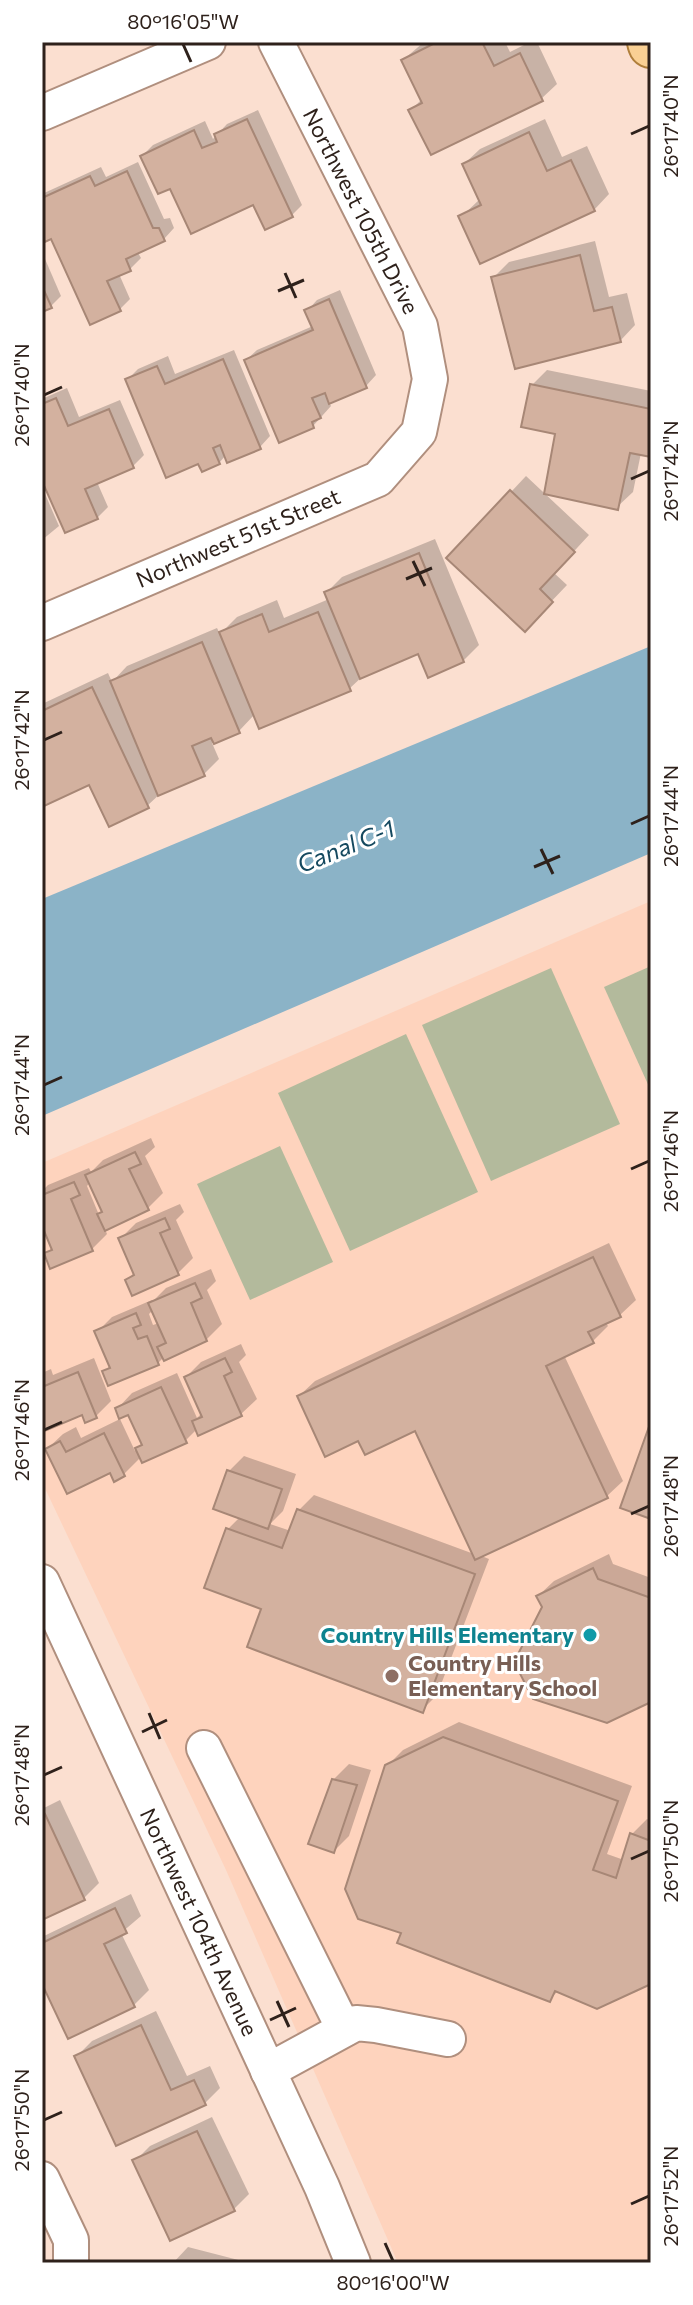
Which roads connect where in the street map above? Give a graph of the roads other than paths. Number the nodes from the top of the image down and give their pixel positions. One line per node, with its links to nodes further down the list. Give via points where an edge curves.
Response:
1 (208, 42): 3 (street)
2 (276, 42): 4 (street, Northwest 105th Drive, via 420,326 430,379)
3 (42, 113)
4 (419, 432): 5 (street, Northwest 51st Street, via 378,479)
5 (42, 623)
6 (42, 1582): 10 (street, Northwest 104th Avenue)
7 (204, 1748): 8 (street)
8 (344, 2029): 9 (street, via 356,2023); 10 (street)
9 (448, 2039)
10 (268, 2071): 13 (street, Northwest 104th Avenue)
11 (42, 2179): 12 (street, via 71,2240)
12 (71, 2263)
13 (353, 2263)

